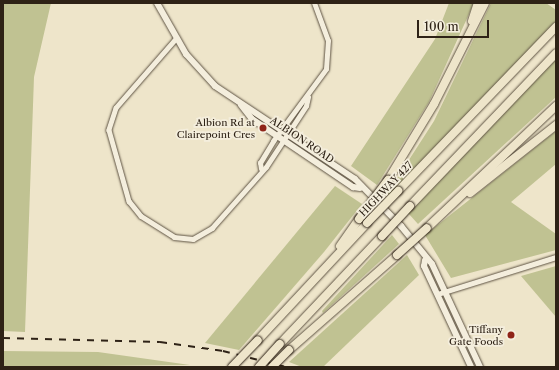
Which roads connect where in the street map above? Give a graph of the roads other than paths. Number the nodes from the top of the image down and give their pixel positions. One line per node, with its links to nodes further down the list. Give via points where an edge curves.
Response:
1 (157, 3): 6 (main road, ALBION ROAD)
2 (314, 3): 9 (street, via 326,34 329,56 322,76)
3 (478, 3): 7 (highway)
4 (485, 3): 7 (highway)
5 (556, 27): 22 (highway, HIGHWAY 427, bridge)
6 (176, 39): 10 (main road, ALBION ROAD, via 205,76); 17 (street, via 120,103 111,119 110,136 129,201 142,216 174,237 193,239 212,228)
7 (463, 44): 22 (highway, bridge, via 434,104 388,180)
8 (556, 53): 26 (highway, bridge)
9 (308, 97): 13 (street); 14 (street)
10 (238, 101): 13 (main road, ALBION ROAD); 15 (main road, ALBION ROAD, via 252,119)
11 (556, 106): 19 (highway)
12 (556, 125): 19 (highway)
13 (282, 129): 14 (main road, ALBION ROAD); 15 (street)
14 (288, 133): 16 (street); 18 (main road, ALBION ROAD, via 355,179)
15 (277, 136): 16 (main road, ALBION ROAD); 17 (street, via 260,163)
16 (283, 140): 17 (street); 18 (main road, ALBION ROAD, via 353,187)
17 (261, 169)
18 (360, 188): 21 (main road, ALBION ROAD, via 396,220)
19 (427, 228): 27 (highway, bridge)
20 (556, 257): 23 (street)
21 (425, 260): 23 (main road, ALBION ROAD, via 432,264); 24 (main road, ALBION ROAD, via 424,266)
22 (326, 266): 25 (highway, HIGHWAY 427, bridge)
23 (446, 291): 24 (street); 29 (main road, ALBION ROAD)
24 (438, 294): 28 (main road, ALBION ROAD)
25 (232, 367)
26 (259, 367)
27 (272, 367)
28 (471, 367)
29 (480, 367)

